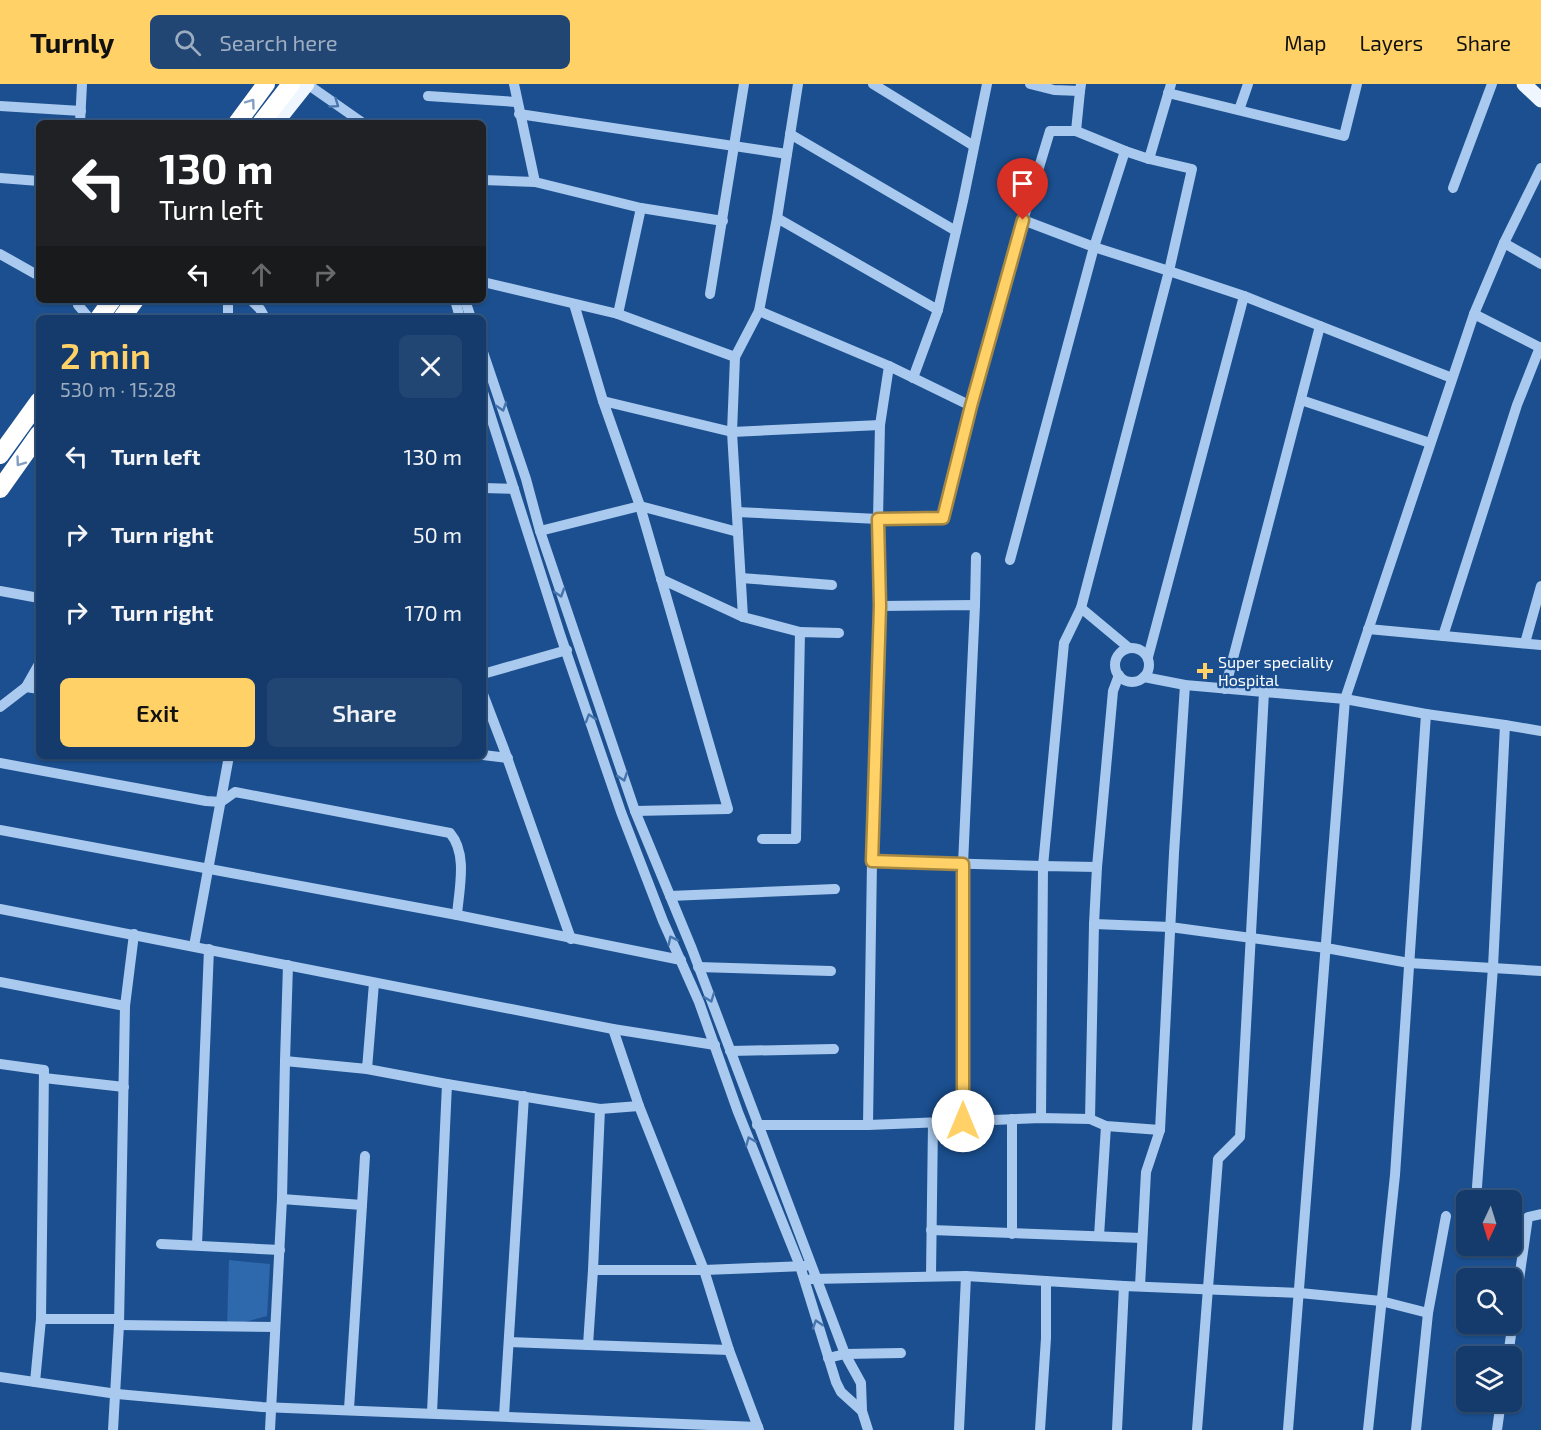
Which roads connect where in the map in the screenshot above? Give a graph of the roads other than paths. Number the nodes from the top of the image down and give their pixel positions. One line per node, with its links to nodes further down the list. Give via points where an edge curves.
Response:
1 (82, 84): 22 (street)
2 (266, 84): 26 (highway, one-way to 2)
3 (291, 84): 27 (highway)
4 (307, 84): 24 (street, one-way to 24); 28 (main road)
5 (514, 84): 19 (street)
6 (744, 84): 31 (street)
7 (798, 84): 30 (street)
8 (873, 84): 32 (street)
9 (987, 84): 32 (street)
10 (1030, 84): 15 (street, via 1054,90)
11 (1248, 84): 21 (street)
12 (1357, 84): 21 (street, via 1344,136)
13 (1492, 84): 41 (street)
14 (1524, 84): 18 (main road)
15 (1080, 88): 29 (street)
16 (1169, 88): 21 (street); 35 (street)
17 (428, 96): 19 (street)
18 (1541, 100)
19 (517, 102): 23 (street)
20 (0, 106): 22 (street)
21 (1239, 110)
22 (81, 111): 25 (street)
23 (519, 114): 31 (street); 40 (street)
24 (355, 119)
25 (80, 120)
26 (239, 120)
27 (263, 120)
28 (278, 120)
29 (1076, 131): 33 (street); 44 (street, via 1050,131)
30 (790, 134): 34 (street); 46 (street)
31 (735, 145): 34 (street); 45 (street)
32 (974, 146): 46 (street)
33 (1125, 151): 35 (street); 48 (street)
34 (787, 153): 43 (street)
35 (1149, 159): 51 (street, via 1192,169)
36 (1541, 168): 47 (street)
37 (0, 178): 39 (street)
38 (486, 180): 40 (street)
39 (36, 181)
40 (535, 182): 42 (street)
41 (1453, 188)
42 (641, 208): 45 (street); 61 (street)
43 (777, 218): 59 (street); 60 (street)
44 (1023, 220): 48 (street); 76 (street)
45 (723, 221): 54 (street)
46 (956, 231): 59 (street)
47 (1504, 243): 50 (street); 62 (street)
48 (1094, 247): 51 (street); 91 (street)
49 (0, 254): 52 (street)
50 (1541, 264)
51 (1169, 271): 55 (street); 100 (street)
52 (36, 274)
53 (486, 283): 58 (street)
54 (710, 294)
55 (1244, 296): 65 (street); 110 (street)
56 (77, 303): 63 (street)
57 (254, 303): 64 (street)
58 (574, 304): 61 (street); 73 (street)
59 (938, 310): 70 (street)
60 (759, 311): 67 (street); 69 (street)
61 (618, 314): 67 (street)
62 (1474, 314): 66 (street); 71 (street)
63 (87, 315)
64 (263, 315)
65 (1320, 326): 71 (street); 72 (street)
66 (1540, 347): 105 (street, via 1514,415)
67 (735, 357): 78 (street)
68 (486, 361): 88 (street, one-way to 88)
69 (889, 366): 70 (street); 77 (street)
70 (913, 378): 76 (street)
71 (1452, 378): 80 (street)
72 (1301, 400): 80 (street); 117 (street)
73 (603, 401): 78 (street); 85 (street)
74 (36, 405): 81 (highway)
75 (486, 405): 84 (street)
76 (971, 406): 87 (street, via 943,518)
77 (880, 425): 78 (street); 87 (street)
78 (732, 432): 86 (street)
79 (36, 438): 83 (highway, one-way to 83)
80 (1430, 443): 102 (street)
81 (3, 446)
82 (486, 488): 84 (street)
83 (0, 489)
84 (514, 489): 109 (street)
85 (640, 506): 88 (street); 89 (street); 93 (street)
86 (737, 512): 87 (street); 89 (street)
87 (878, 519): 99 (street)
88 (540, 531): 131 (street, one-way to 131)
89 (738, 532): 92 (street)
90 (976, 557): 98 (street)
91 (1010, 560)
92 (741, 578): 94 (street); 101 (street)
93 (661, 579): 101 (street); 131 (street, via 728,809)
94 (832, 585)
95 (1541, 585): 106 (street)
96 (0, 591): 97 (street)
97 (36, 597)
98 (975, 605): 99 (street); 135 (street)
99 (880, 606): 134 (street)
100 (1081, 608): 108 (street); 136 (street, via 1064,643)
101 (743, 617): 103 (street)
102 (1368, 629): 105 (street); 120 (street)
103 (800, 632): 104 (street); 133 (street, via 796,839)
104 (838, 633)
105 (1443, 636): 106 (street)
106 (1525, 643): 107 (street)
107 (1541, 645)
108 (1129, 648): 110 (street, via 1140,649); 113 (street, via 1116,658)
109 (567, 650): 112 (street); 151 (street, one-way to 109, via 636,852)
110 (1148, 657): 114 (street, via 1149,668)
111 (36, 669): 116 (street)
112 (486, 673)
113 (1119, 675): 114 (street, via 1128,681); 137 (street, via 1113,691)
114 (1144, 677): 115 (street)
115 (1185, 685): 117 (street); 144 (street)
116 (26, 687): 118 (street); 122 (street)
117 (1225, 688): 119 (street)
118 (36, 689)
119 (1264, 692): 120 (street); 146 (street)
120 (1345, 699): 123 (street); 149 (street)
121 (486, 702): 127 (street)
122 (0, 707)
123 (1426, 714): 124 (street); 152 (street)
124 (1505, 725): 125 (street); 155 (street)
125 (1541, 731)
126 (486, 755): 127 (street)
127 (507, 758): 147 (street)
128 (228, 759): 130 (street)
129 (0, 763): 130 (street)
130 (221, 802): 138 (street); 142 (street, via 235,792 450,832 458,841 461,857)
131 (635, 811): 140 (street)
132 (0, 830): 138 (street)
133 (762, 839)
134 (872, 861): 135 (street); 182 (street)
135 (963, 864): 136 (street); 179 (street)
136 (1043, 866): 137 (street); 176 (street)
137 (1097, 867): 143 (street)
138 (209, 868): 142 (street); 148 (street)
139 (835, 889): 140 (street)
140 (670, 896): 154 (street)
141 (0, 909): 145 (street)
142 (457, 915): 147 (street)
143 (1094, 924): 144 (street); 178 (street)
144 (1170, 927): 146 (street); 184 (street)
145 (134, 934): 148 (street); 160 (street)
146 (1250, 938): 149 (street); 208 (street, via 1240,1137 1218,1159)
147 (571, 939): 151 (street)
148 (194, 946): 150 (street)
149 (1326, 948): 152 (street); 209 (street)
150 (209, 949): 153 (street); 196 (street)
151 (681, 960): 162 (street)
152 (1409, 963): 155 (street); 210 (street, via 1395,1175)
153 (288, 965): 159 (street); 165 (street)
154 (698, 967): 156 (street); 164 (street, one-way to 164)
155 (1493, 967): 157 (street); 186 (street)
156 (831, 971)
157 (1541, 971)
158 (0, 982): 160 (street)
159 (374, 983): 161 (street); 167 (street)
160 (125, 1006): 172 (street)
161 (613, 1029): 162 (street); 174 (street)
162 (715, 1045): 170 (street)
163 (834, 1049): 164 (street)
164 (730, 1051): 169 (street)
165 (285, 1061): 167 (street); 187 (street)
166 (0, 1064): 168 (street, via 44,1070)
167 (367, 1069): 171 (street)
168 (44, 1078): 172 (street); 212 (street)
169 (741, 1079): 170 (street); 181 (street)
170 (728, 1082): 198 (street, one-way to 170)
171 (447, 1084): 173 (street); 229 (street)
172 (123, 1087): 213 (street)
173 (524, 1096): 175 (street); 215 (street)
174 (639, 1106): 175 (street); 200 (street)
175 (600, 1109): 199 (street)
176 (1041, 1118): 177 (street); 178 (street)
177 (1012, 1119): 179 (street); 192 (street)
178 (1090, 1119): 183 (street)
179 (963, 1121): 180 (street)
180 (933, 1122): 182 (street); 191 (street)
181 (757, 1125): 182 (street); 198 (street)
182 (868, 1125)
183 (1107, 1126): 184 (street); 193 (street)
184 (1160, 1130): 194 (street, via 1146,1172)
185 (365, 1156): 188 (street)
186 (1477, 1187)
187 (282, 1199): 188 (street); 197 (street)
188 (362, 1205): 226 (street)
189 (1541, 1214): 217 (street, via 1528,1217)
190 (1446, 1216): 211 (street)
191 (931, 1230): 192 (street); 201 (street)
192 (1012, 1234): 193 (street)
193 (1099, 1236): 194 (street)
194 (1142, 1238): 207 (street)
195 (161, 1244): 196 (street)
196 (197, 1245): 197 (street)
197 (280, 1250): 214 (street)
198 (805, 1266): 200 (street); 203 (street); 204 (street)
199 (593, 1270): 200 (street); 216 (street)
200 (704, 1270): 218 (street)
201 (931, 1276): 202 (street); 203 (street)
202 (966, 1276): 205 (street); 235 (street)
203 (816, 1279): 204 (street); 220 (street)
204 (804, 1280): 221 (street, one-way to 204)
205 (1046, 1281): 206 (street); 236 (street)
206 (1124, 1286): 207 (street); 237 (street)
207 (1140, 1286): 208 (street)
208 (1207, 1288): 209 (street); 238 (street)
209 (1300, 1293): 210 (street); 239 (street)
210 (1381, 1301): 211 (street); 240 (street)
211 (1428, 1313): 241 (street)
212 (41, 1319): 213 (street); 223 (street)
213 (119, 1322): 214 (street); 224 (street)
214 (275, 1327): 225 (street)
215 (509, 1342): 216 (street); 230 (street)
216 (588, 1346): 218 (street)
217 (1509, 1346)
218 (729, 1350): 231 (street)
219 (901, 1353): 220 (street)
220 (845, 1354): 221 (street); 227 (street, via 861,1383)
221 (828, 1358): 227 (street, via 841,1392)
222 (0, 1377): 223 (street)
223 (35, 1382): 224 (street)
224 (117, 1394): 225 (street); 232 (street)
225 (272, 1407): 226 (street); 233 (street)
226 (349, 1409): 229 (street)
227 (862, 1411): 234 (street)
228 (1499, 1412): 242 (street)
229 (432, 1413): 230 (street)
230 (504, 1416): 231 (street)
231 (758, 1428)
232 (114, 1430)
233 (270, 1430)
234 (868, 1430)
235 (959, 1430)
236 (1040, 1430)
237 (1117, 1430)
238 (1197, 1430)
239 (1288, 1430)
240 (1368, 1430)
241 (1416, 1430)
242 (1497, 1430)

